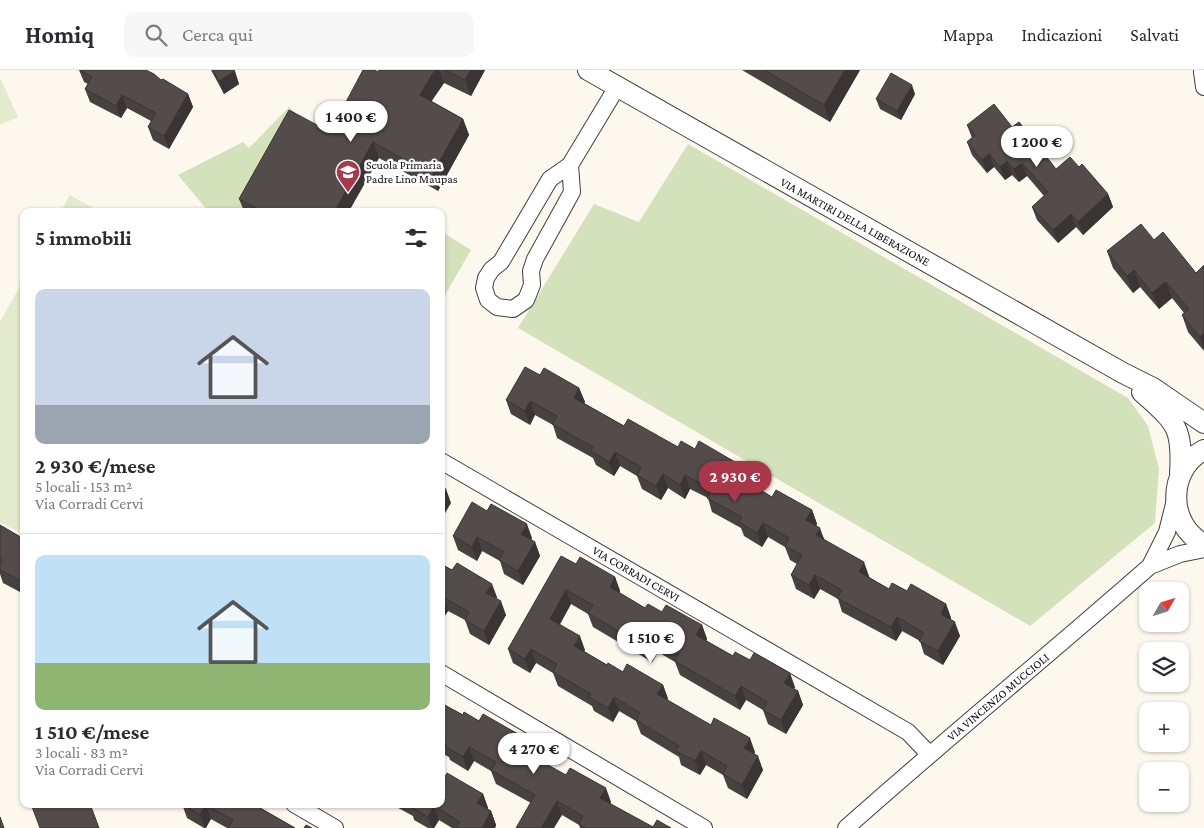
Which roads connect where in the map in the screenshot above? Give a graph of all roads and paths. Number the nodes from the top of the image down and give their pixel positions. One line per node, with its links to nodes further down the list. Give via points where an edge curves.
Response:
1 (588, 70): 3 (street, VIA MARTIRI DELLA LIBERAZIONE)
2 (1204, 70): 4 (street)
3 (616, 87): 5 (street); 6 (street, VIA MARTIRI DELLA LIBERAZIONE)
4 (1204, 87)
5 (570, 165): 5 (street, via 550,179 501,262 486,278 484,288 488,300 497,307 513,308 526,300 532,285 531,271 535,259 572,192)
6 (1123, 373): 7 (street, VIA MARTIRI DELLA LIBERAZIONE, via 1153,388); 10 (street, VIA MARTIRI DELLA LIBERAZIONE, via 1172,421 1182,448)
7 (1204, 423)
8 (1204, 450): 10 (street, via 1188,462)
9 (445, 463): 16 (street, VIA CORRADI CERVI, via 908,732)
10 (1180, 474): 11 (street, VIA MARTIRI DELLA LIBERAZIONE)
11 (1175, 500): 12 (street, VIA MARTIRI DELLA LIBERAZIONE, via 1186,530); 14 (street, via 1168,532)
12 (1204, 544)
13 (1204, 550): 14 (street, via 1180,554)
14 (1150, 566): 16 (street, VIA VINCENZO MUCCIOLI)
15 (445, 675): 19 (street)
16 (929, 754): 20 (street, VIA VINCENZO MUCCIOLI)
17 (301, 808): 18 (street)
18 (335, 828)
19 (704, 828)
20 (846, 828)

